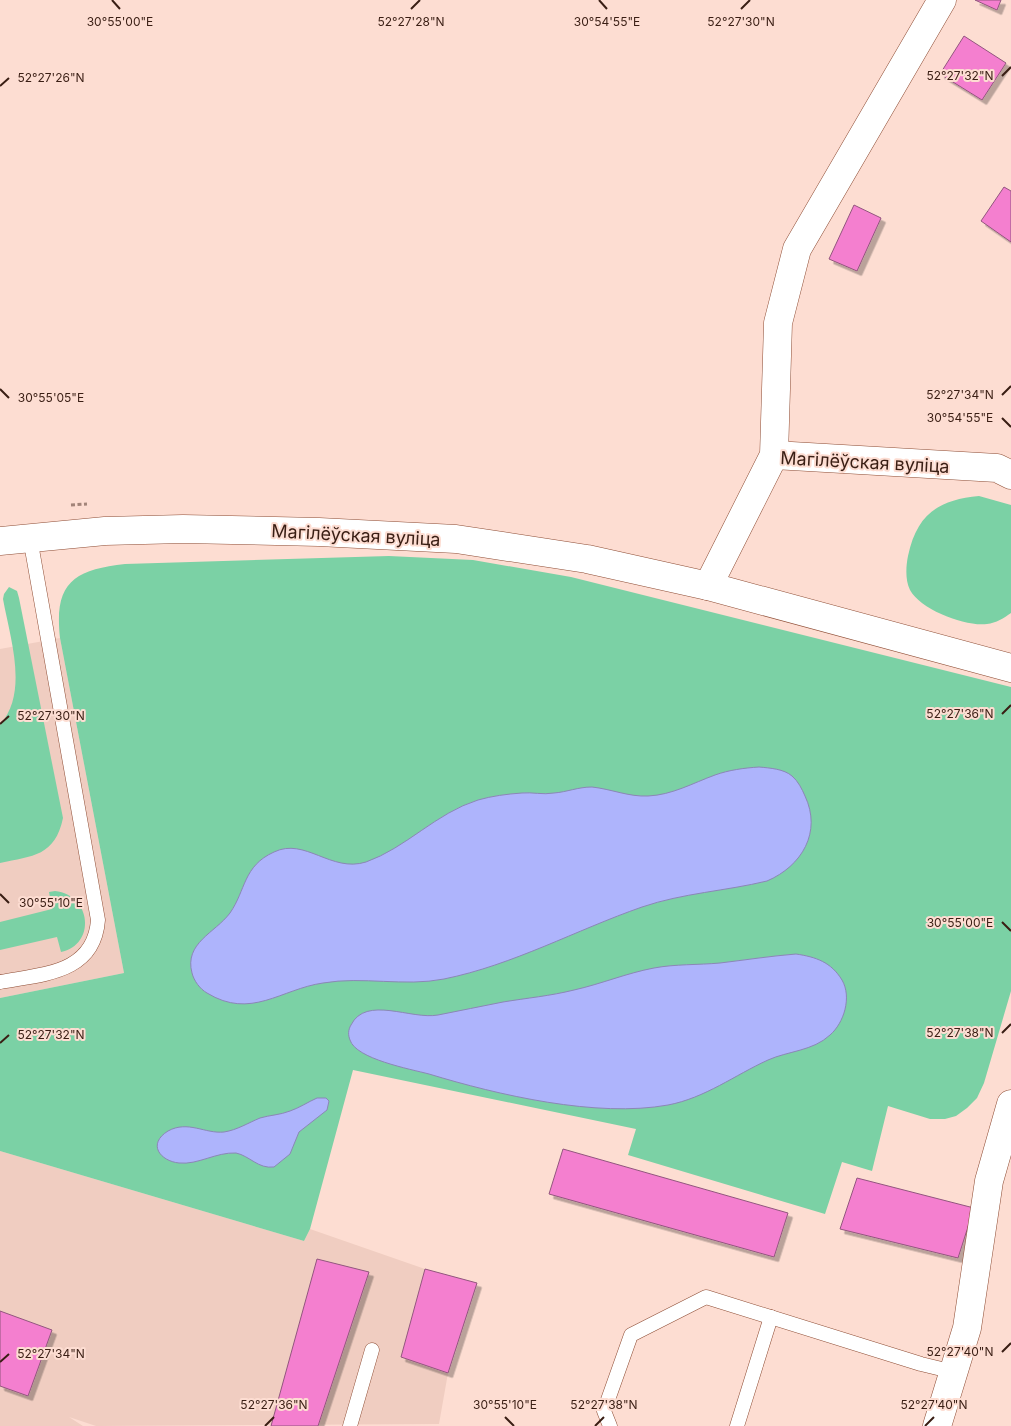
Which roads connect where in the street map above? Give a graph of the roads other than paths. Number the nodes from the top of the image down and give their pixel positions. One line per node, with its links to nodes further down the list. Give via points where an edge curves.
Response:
1 (942, 0): 2 (street, via 797,249 778,323)
2 (774, 455): 3 (street, Магілёўская вуліца, via 997,468); 6 (street, Магілёўская вуліца)
3 (1011, 475)
4 (30, 538): 5 (street, Магілёўская вуліца); 6 (street, Магілёўская вуліца, via 105,531 183,529 456,540 587,559); 8 (lane, via 98,920 92,946 74,963 64,969)
5 (0, 541)
6 (708, 586): 7 (street, Магілёўская вуліца)
7 (1011, 668)
8 (0, 982)
9 (1011, 1104): 12 (street, via 989,1181 968,1328)
10 (771, 1317): 12 (lane); 14 (lane, via 706,1297 631,1335 604,1411); 15 (lane)
11 (372, 1350): 13 (lane)
12 (954, 1372): 16 (street)
13 (350, 1426)
14 (610, 1426)
15 (737, 1426)
16 (937, 1426)

